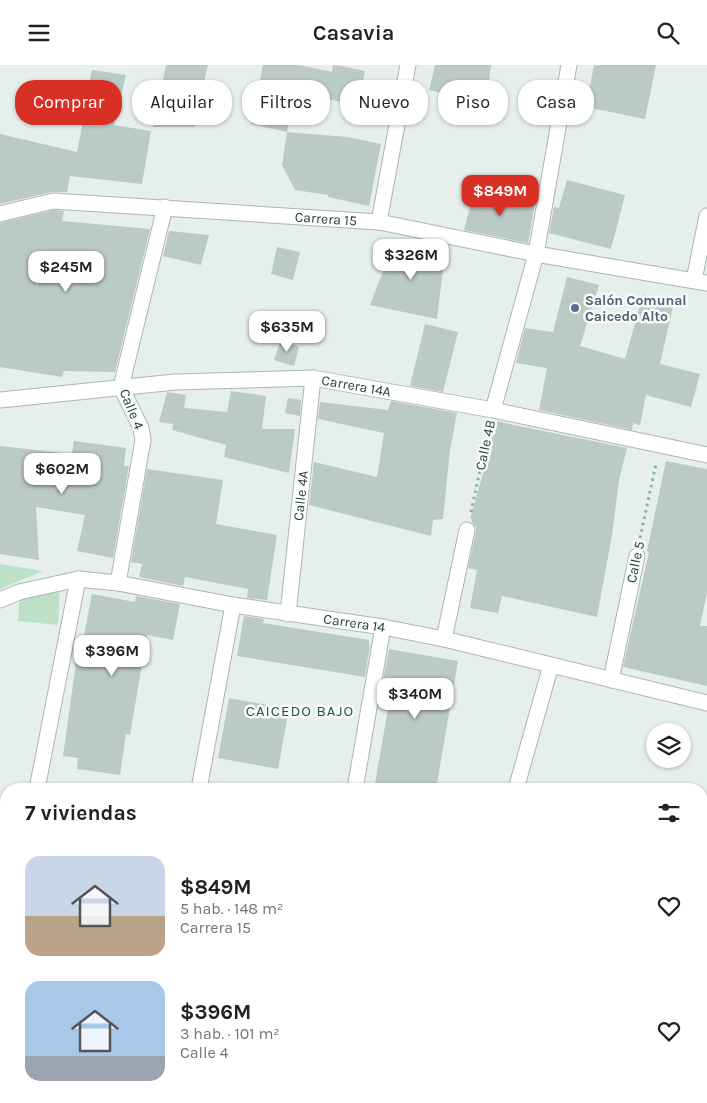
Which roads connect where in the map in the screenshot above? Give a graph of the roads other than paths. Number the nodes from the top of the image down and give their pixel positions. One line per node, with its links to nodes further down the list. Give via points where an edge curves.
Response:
1 (408, 65): 6 (street)
2 (569, 65): 7 (street, Calle 4B)
3 (165, 207): 4 (street, Carrera 15, via 53,201); 6 (street, Carrera 15); 10 (street, Calle 4)
4 (0, 214)
5 (707, 217): 8 (street)
6 (379, 222): 7 (street, Carrera 15)
7 (536, 254): 8 (street, Carrera 15); 12 (street, Calle 4B)
8 (700, 282)
9 (313, 379): 10 (street, Carrera 14A, via 175,382); 12 (street, Carrera 14A); 20 (street, Calle 4A)
10 (121, 387): 11 (street, Carrera 14A); 17 (street, Calle 4, via 141,428 143,440)
11 (0, 400)
12 (493, 410): 13 (street, Carrera 14A)
13 (707, 455)
14 (467, 530): 22 (street)
15 (637, 556): 24 (street, Calle 5)
16 (78, 579): 17 (street, Carrera 14); 18 (street, Carrera 14); 26 (street)
17 (118, 583): 19 (street, Carrera 14)
18 (0, 599)
19 (233, 605): 20 (street, Carrera 14); 27 (street)
20 (288, 614): 21 (street, Carrera 14)
21 (383, 627): 22 (street, Carrera 14); 28 (street)
22 (444, 639): 23 (street, Carrera 14)
23 (551, 665): 24 (street, Carrera 14); 29 (street)
24 (611, 681): 25 (street, Carrera 14)
25 (707, 703)
26 (38, 783)
27 (200, 783)
28 (356, 783)
29 (518, 783)

